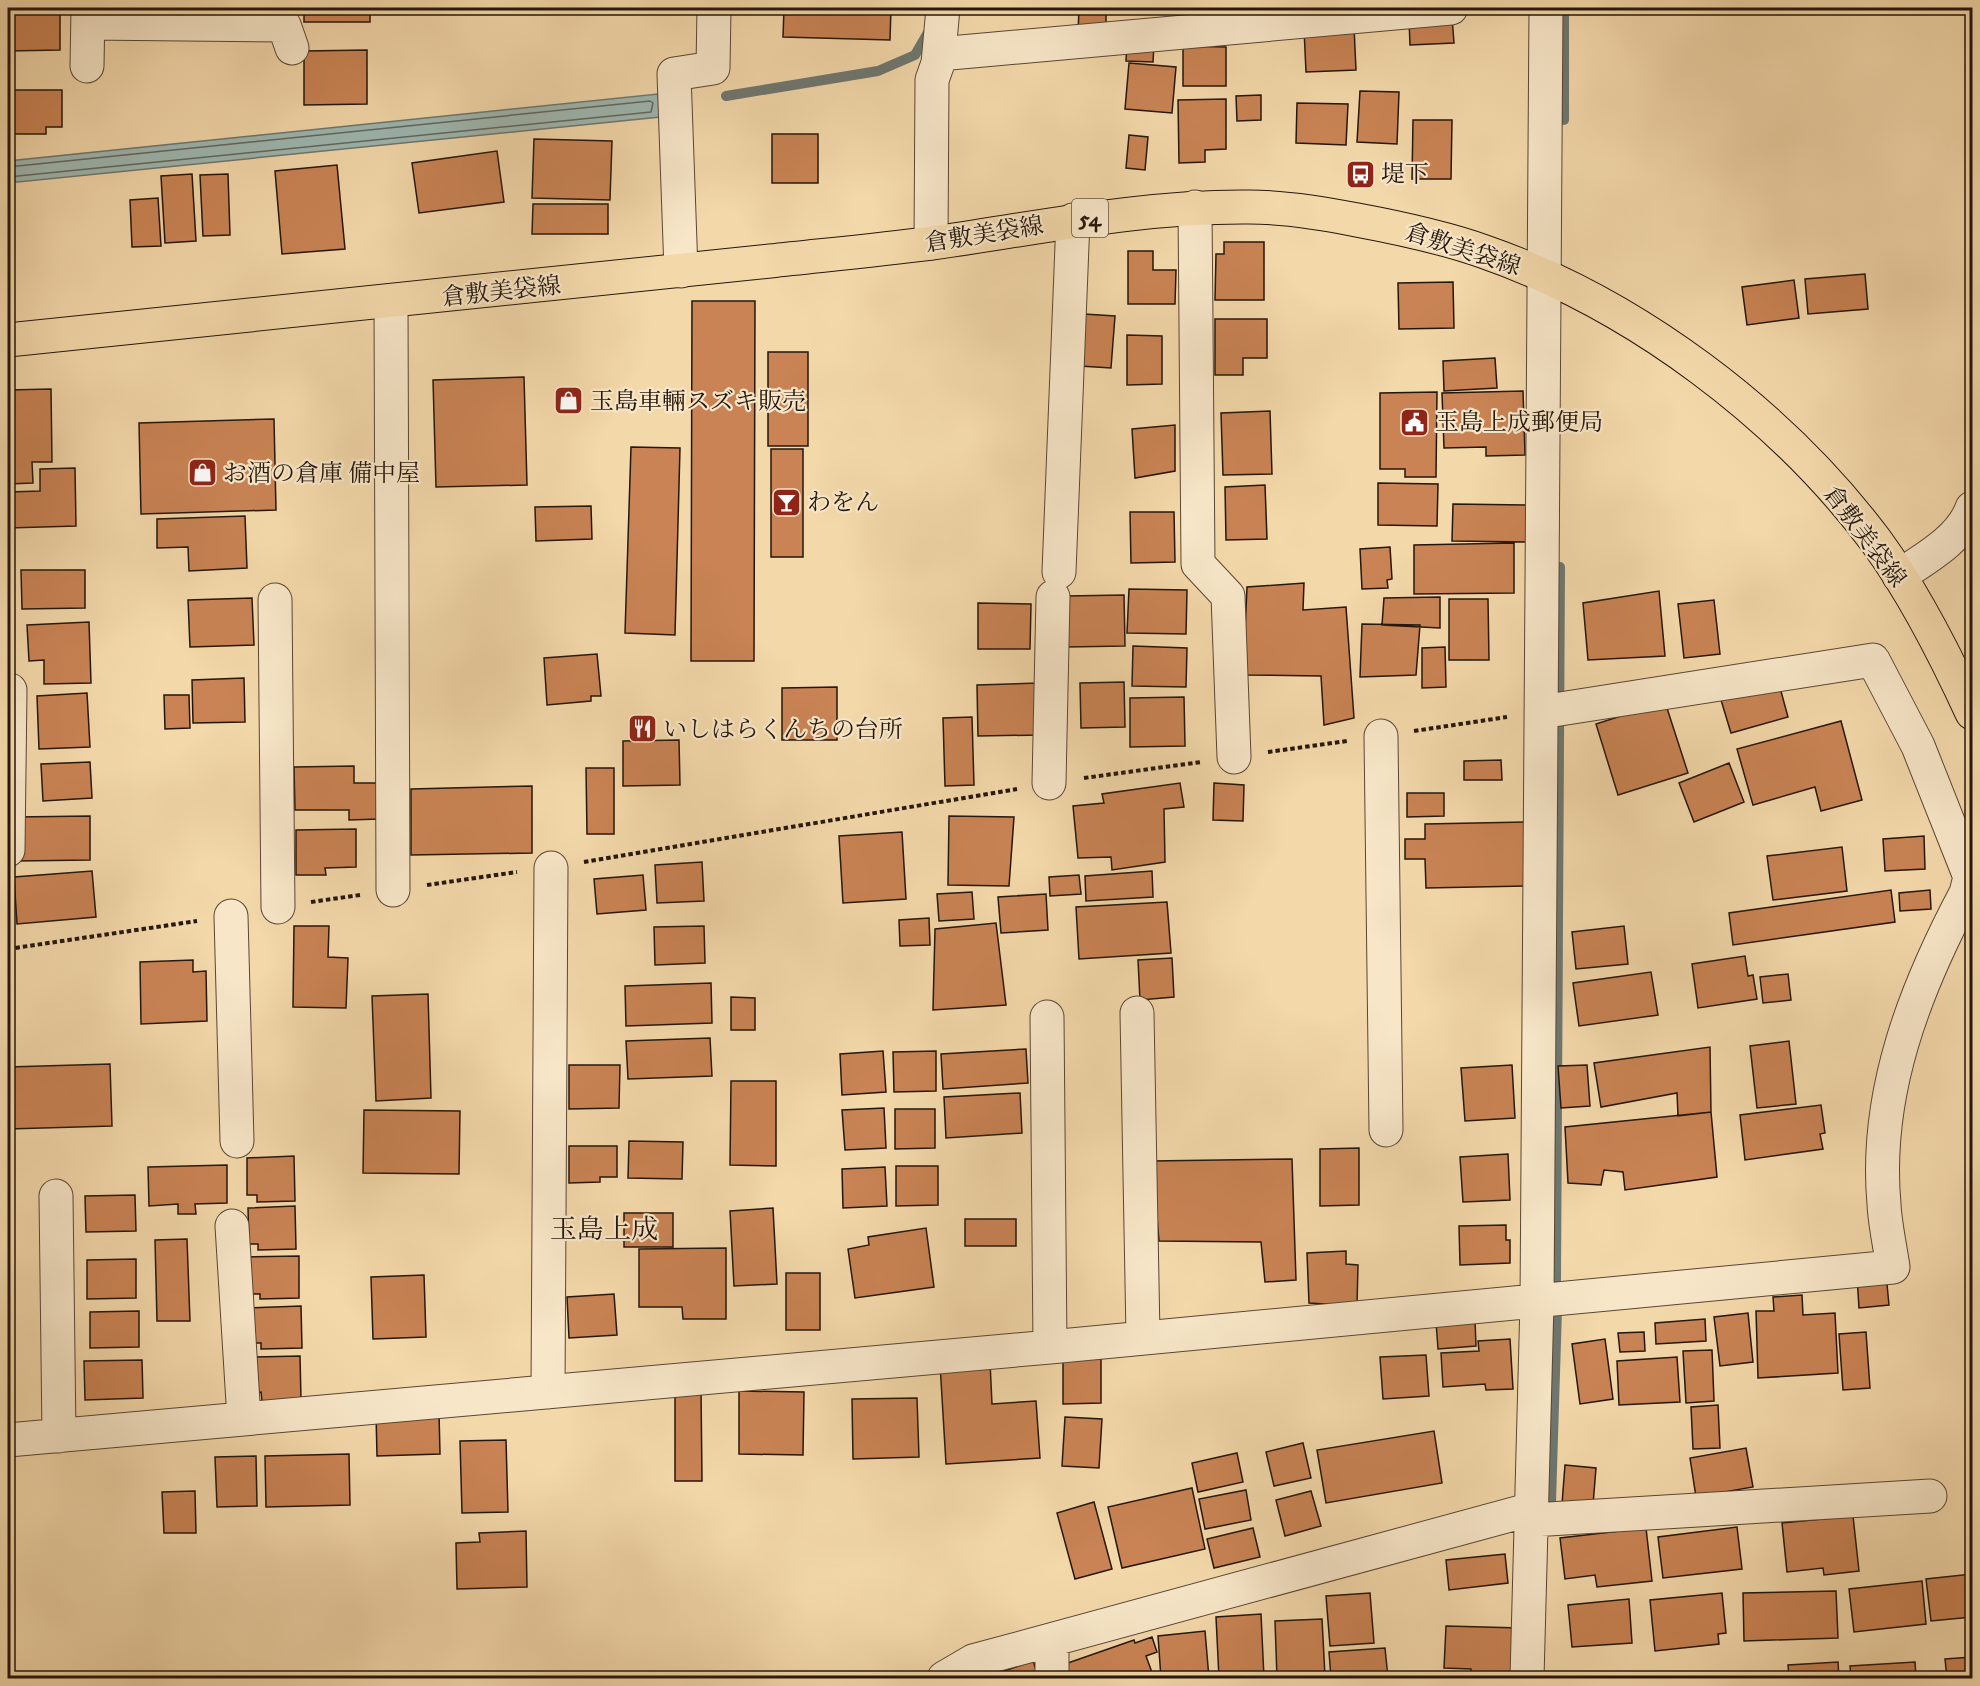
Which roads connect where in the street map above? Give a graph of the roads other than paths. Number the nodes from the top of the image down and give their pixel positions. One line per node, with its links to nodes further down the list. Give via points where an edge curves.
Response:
1 (714, 8): 13 (street, via 713,68 674,74)
2 (943, 8): 8 (street)
3 (1451, 8): 5 (street)
4 (1546, 8): 14 (street)
5 (1387, 10): 8 (street)
6 (88, 15): 7 (street); 9 (street)
7 (287, 27)
8 (939, 54): 12 (street, via 932,80)
9 (87, 66)
10 (1196, 207): 11 (main road, 倉敷美袋線 / 54); 14 (main road, 倉敷美袋線 / 54, via 1257,207 1326,214 1412,230 1486,252); 24 (street, via 1197,564 1228,596)
11 (1073, 220): 12 (main road, 倉敷美袋線 / 54); 25 (street)
12 (931, 243): 13 (main road, 倉敷美袋線 / 54)
13 (681, 271): 15 (main road, 倉敷美袋線 / 54)
14 (1545, 277): 18 (main road, 倉敷美袋線 / 54, via 1619,315 1693,363 1784,439 1838,495); 21 (street)
15 (392, 303): 16 (main road, 倉敷美袋線 / 54); 28 (street)
16 (8, 340)
17 (1972, 508): 18 (street, via 1960,529)
18 (1899, 576): 22 (main road, 倉敷美袋線 / 54)
19 (275, 600): 29 (street)
20 (10, 690): 26 (street)
21 (1542, 712): 37 (street); 37 (street, via 1873,660 1918,746 1970,877 1914,1000 1885,1115 1883,1203 1893,1268)
22 (1972, 713)
23 (1381, 736): 33 (street)
24 (1234, 757)
25 (1049, 783)
26 (8, 850)
27 (551, 868): 40 (street)
28 (393, 890)
29 (278, 907)
30 (231, 916): 34 (street)
31 (1137, 1012): 38 (street)
32 (1047, 1017): 39 (street)
33 (1386, 1130)
34 (237, 1141)
35 (56, 1196): 42 (street)
36 (232, 1226): 41 (street)
37 (1537, 1302): 38 (street); 45 (street)
38 (1143, 1336): 39 (street)
39 (1050, 1347): 40 (street)
40 (548, 1392): 41 (street)
41 (244, 1419): 42 (street)
42 (59, 1436): 43 (street)
43 (8, 1440)
44 (1930, 1496): 45 (street)
45 (1532, 1514): 46 (street); 48 (street)
46 (1052, 1661): 47 (street, via 973,1661)
47 (944, 1678)
48 (1527, 1678)

